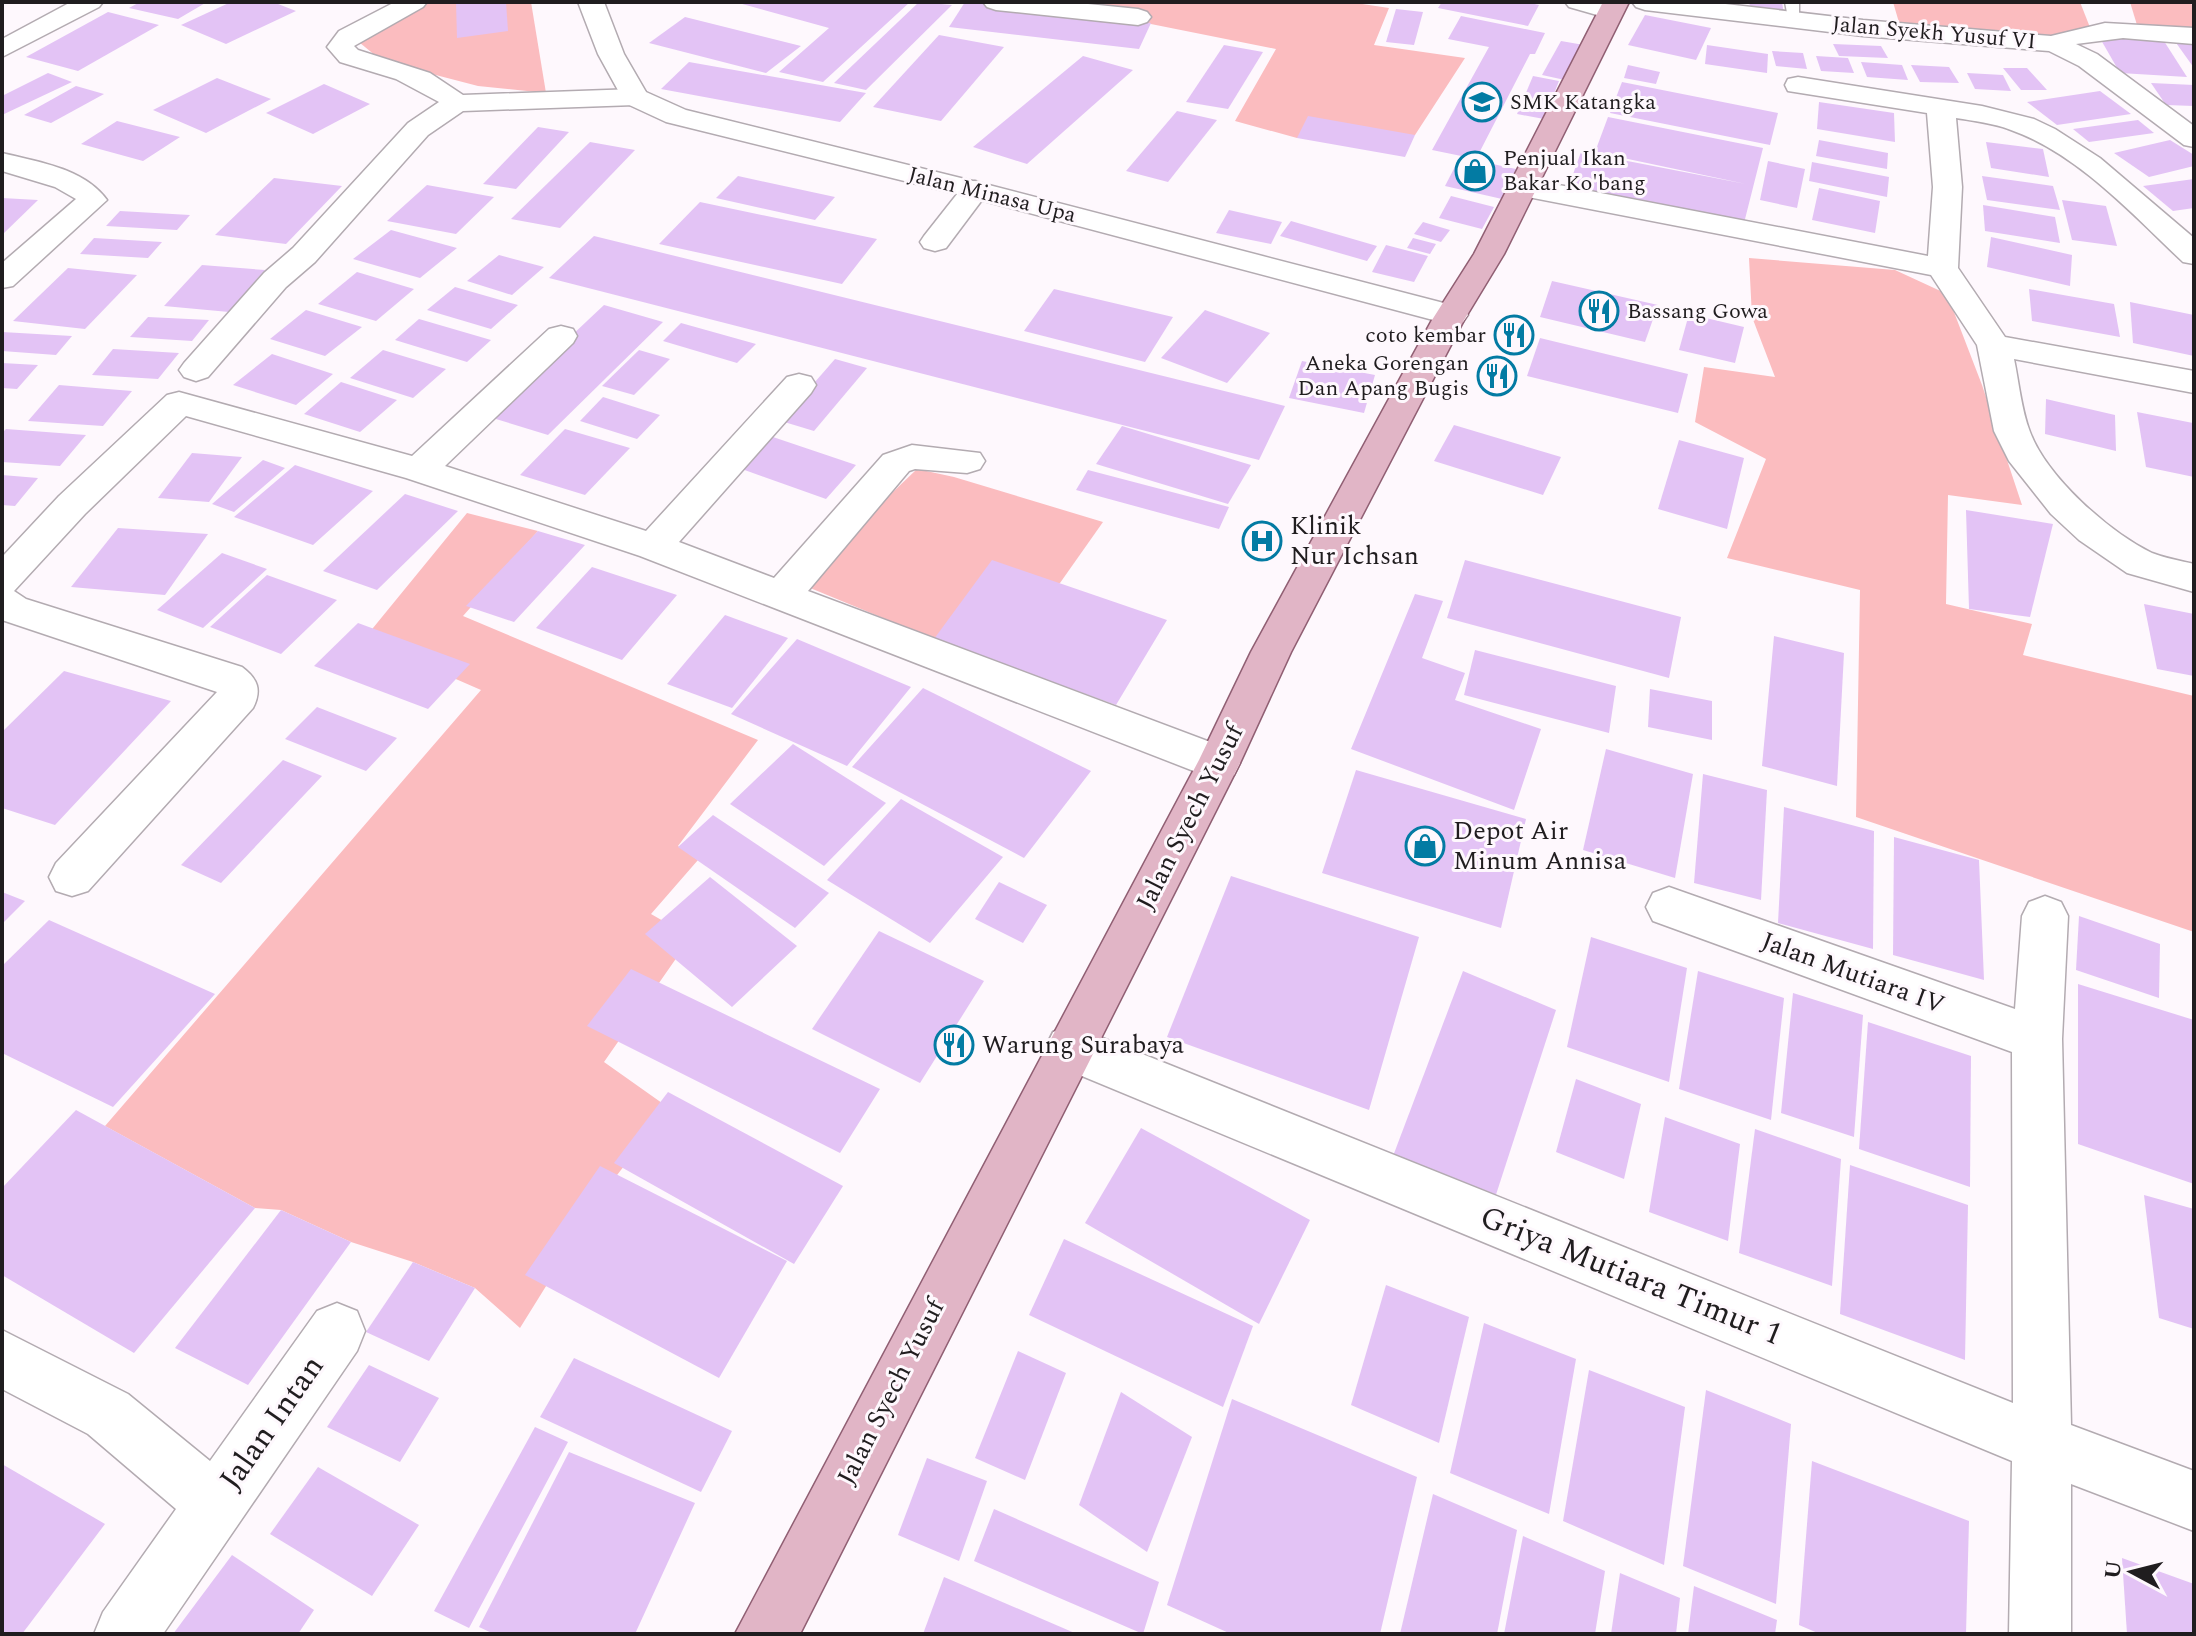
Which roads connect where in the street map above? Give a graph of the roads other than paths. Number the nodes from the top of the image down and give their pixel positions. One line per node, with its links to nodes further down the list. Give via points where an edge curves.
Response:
1 (90, 2): 12 (street)
2 (414, 2): 15 (street, via 348,36 340,47 349,56 424,82)
3 (996, 2): 9 (street)
4 (1578, 2): 7 (street)
5 (1645, 2): 8 (street, Jalan Syekh Yusuf VI)
6 (598, 4): 14 (street, via 611,54)
7 (1614, 7): 19 (main road, Jalan Syech Yusuf)
8 (1793, 11): 11 (street, Jalan Syekh Yusuf VI)
9 (1138, 17)
10 (2194, 36): 11 (street, via 2100,30)
11 (2054, 44): 17 (street, Jalan Syekh Yusuf VI, via 2088,60)
12 (2, 49)
13 (1798, 85): 16 (street)
14 (635, 97): 15 (street); 20 (street, Jalan Minasa Upa, via 676,116)
15 (456, 103): 28 (street, via 418,129)
16 (1940, 107): 22 (street, via 2025,125 2067,148); 23 (street, via 1949,198)
17 (2194, 139)
18 (2, 162): 24 (street, via 72,183 92,200)
19 (1523, 187): 23 (street); 25 (main road, Jalan Syech Yusuf)
20 (975, 190): 21 (street); 25 (street, Jalan Minasa Upa)
21 (935, 242)
22 (2194, 255)
23 (1942, 268): 27 (street)
24 (2, 279)
25 (1452, 315): 38 (main road, Jalan Syech Yusuf, via 1271,652)
26 (561, 336): 32 (street)
27 (1994, 345): 29 (street); 34 (street, via 2012,431 2027,461 2064,505 2140,563)
28 (196, 370)
29 (2194, 382)
30 (799, 385): 33 (street)
31 (967, 461): 36 (street, via 912,457 896,463)
32 (419, 470): 33 (street); 35 (street, via 179,403)
33 (653, 547): 36 (street)
34 (2194, 578)
35 (2, 581)
36 (782, 595): 38 (street)
37 (2, 602): 39 (street, via 228,678 238,686 238,697)
38 (1219, 763): 43 (main road, Jalan Syech Yusuf)
39 (72, 877)
40 (1669, 907): 42 (street, Jalan Mutiara IV)
41 (2045, 916): 42 (street)
42 (2037, 1039): 46 (street)
43 (1070, 1048): 46 (street, Griya Mutiara Timur 1); 50 (main road, Jalan Syech Yusuf)
44 (337, 1331): 48 (street, Jalan Intan)
45 (2, 1358): 48 (street, Jalan Intan, via 108,1414 199,1490)
46 (2042, 1444): 47 (street, Griya Mutiara Timur 1); 51 (street)
47 (2194, 1501)
48 (208, 1514): 49 (street, Jalan Intan)
49 (125, 1634)
50 (766, 1634)
51 (2040, 1634)

